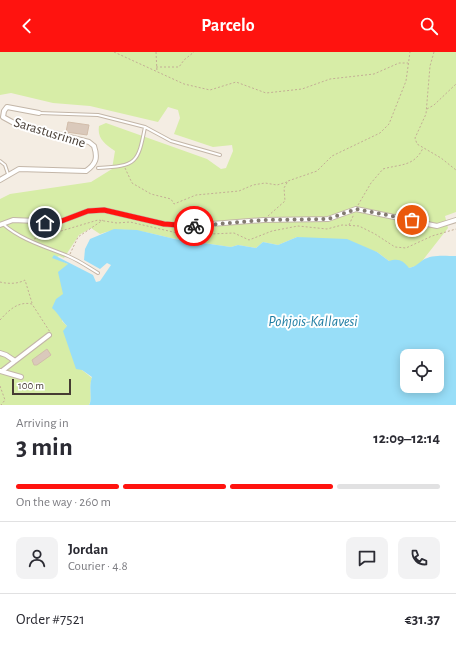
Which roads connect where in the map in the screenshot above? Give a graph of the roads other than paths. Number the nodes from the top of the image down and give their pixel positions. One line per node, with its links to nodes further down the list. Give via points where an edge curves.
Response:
1 (39, 113): 2 (street, Sarastusrinne, via 7,107); 3 (lane, via 98,115)
2 (2, 117): 7 (street, Sarastusrinne, via 14,123 89,142 94,146 97,157 94,166 86,171 19,169)
3 (145, 127): 4 (lane, via 170,140); 6 (lane, via 140,153 136,159 124,165)
4 (220, 155)
5 (0, 161): 7 (lane, via 6,166)
6 (98, 168)
7 (8, 175): 8 (street, Sarastusrinne)
8 (0, 180)
9 (456, 220): 10 (street, via 437,226 356,209 328,219 264,220 186,226 164,224 104,210 88,211 59,222 13,220)
10 (1, 224): 11 (lane, via 29,240 69,256)
11 (98, 273)
12 (49, 335): 14 (street)
13 (0, 353): 14 (street)
14 (15, 361): 15 (street)
15 (1, 371): 16 (street)
16 (21, 377)

